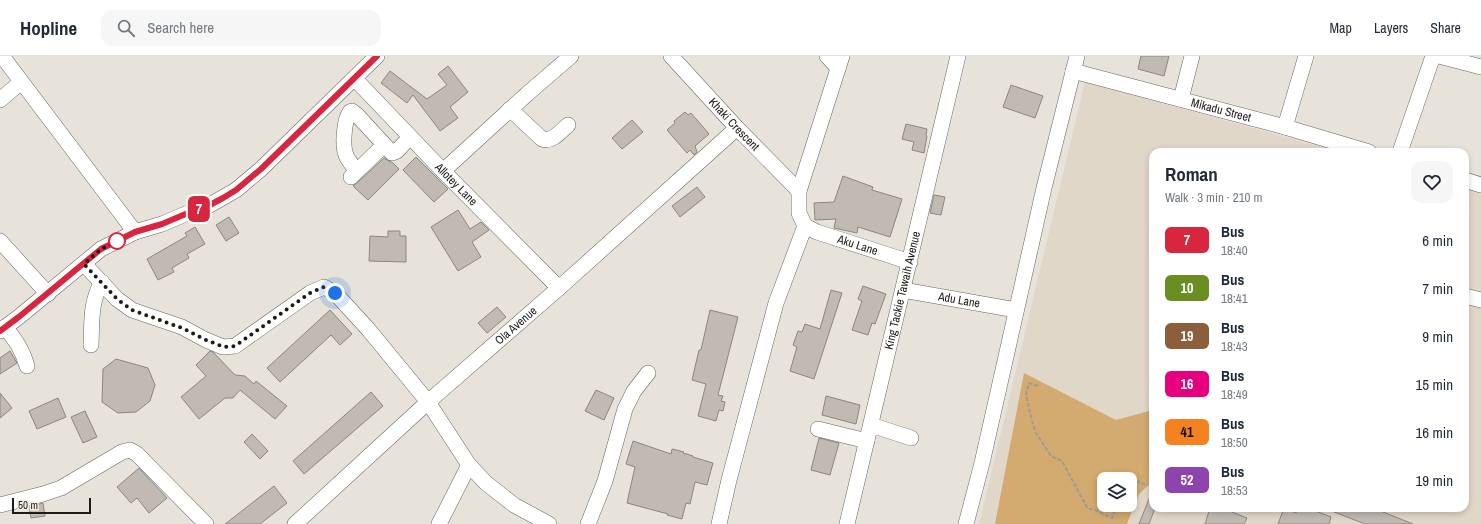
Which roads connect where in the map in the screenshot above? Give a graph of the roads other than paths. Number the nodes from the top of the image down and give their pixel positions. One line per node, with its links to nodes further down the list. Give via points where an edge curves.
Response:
1 (2, 56): 16 (street)
2 (377, 56): 15 (street)
3 (571, 56): 19 (street)
4 (671, 56): 22 (street, Khaki Crescent)
5 (827, 56): 12 (street)
6 (958, 56): 35 (street, King Tackie Tawaih Avenue)
7 (1077, 56): 14 (street)
8 (1192, 56): 17 (street)
9 (1306, 56): 21 (street)
10 (1433, 56): 27 (street)
11 (1439, 56): 13 (street)
12 (840, 62): 31 (street)
13 (1481, 67)
14 (1073, 71): 17 (street, Mikadu Street); 43 (street)
15 (355, 79): 23 (street, Allotey Lane); 33 (street, via 236,190 208,206)
16 (21, 82): 18 (street); 33 (street)
17 (1181, 99): 21 (street, Mikadu Street)
18 (0, 100)
19 (510, 109): 20 (street, via 542,139 552,139); 28 (street)
20 (568, 125)
21 (1285, 127): 25 (street, Mikadu Street)
22 (737, 128): 31 (street, Khaki Crescent); 38 (street, Ola Avenue)
23 (410, 137): 24 (street, via 392,153); 28 (street, Allotey Lane)
24 (384, 145): 24 (street, via 354,174 344,147 346,123 350,112 357,115)
25 (1326, 146): 26 (street, Mikadu Street)
26 (1340, 148)
27 (1401, 148)
28 (443, 171): 38 (street, Allotey Lane)
29 (1469, 181): 30 (street)
30 (1481, 185)
31 (799, 191): 32 (street, via 799,213)
32 (805, 226): 35 (street, Aku Lane); 60 (street, via 776,303)
33 (135, 232): 36 (street, via 101,249)
34 (0, 241): 40 (street)
35 (910, 262): 39 (street, King Tackie Tawaih Avenue)
36 (84, 264): 37 (street); 40 (street)
37 (102, 282): 45 (street, via 92,306); 48 (street, via 117,299 132,310 224,347 235,346 310,293 324,287 335,293 368,329)
38 (559, 288): 48 (street, Ola Avenue)
39 (903, 290): 43 (street, Adu Lane); 49 (street, King Tackie Tawaih Avenue)
40 (48, 294): 44 (street)
41 (1469, 297): 42 (street)
42 (1481, 300)
43 (1016, 310): 62 (street)
44 (3, 329): 46 (street, via 19,345)
45 (91, 345)
46 (27, 366)
47 (648, 373): 59 (street, via 634,391 625,409 605,481)
48 (428, 402): 53 (street); 56 (street, Ola Avenue)
49 (871, 425): 51 (street); 52 (street, King Tackie Tawaih Avenue)
50 (818, 429): 52 (street)
51 (911, 438)
52 (867, 440): 61 (street, King Tackie Tawaih Avenue)
53 (469, 465): 57 (street); 58 (street, via 486,483 514,505)
54 (0, 505): 55 (street, via 61,488 122,452 130,450 137,454)
55 (206, 524)
56 (295, 524)
57 (439, 524)
58 (549, 524)
59 (588, 524)
60 (719, 524)
61 (847, 524)
62 (966, 524)

